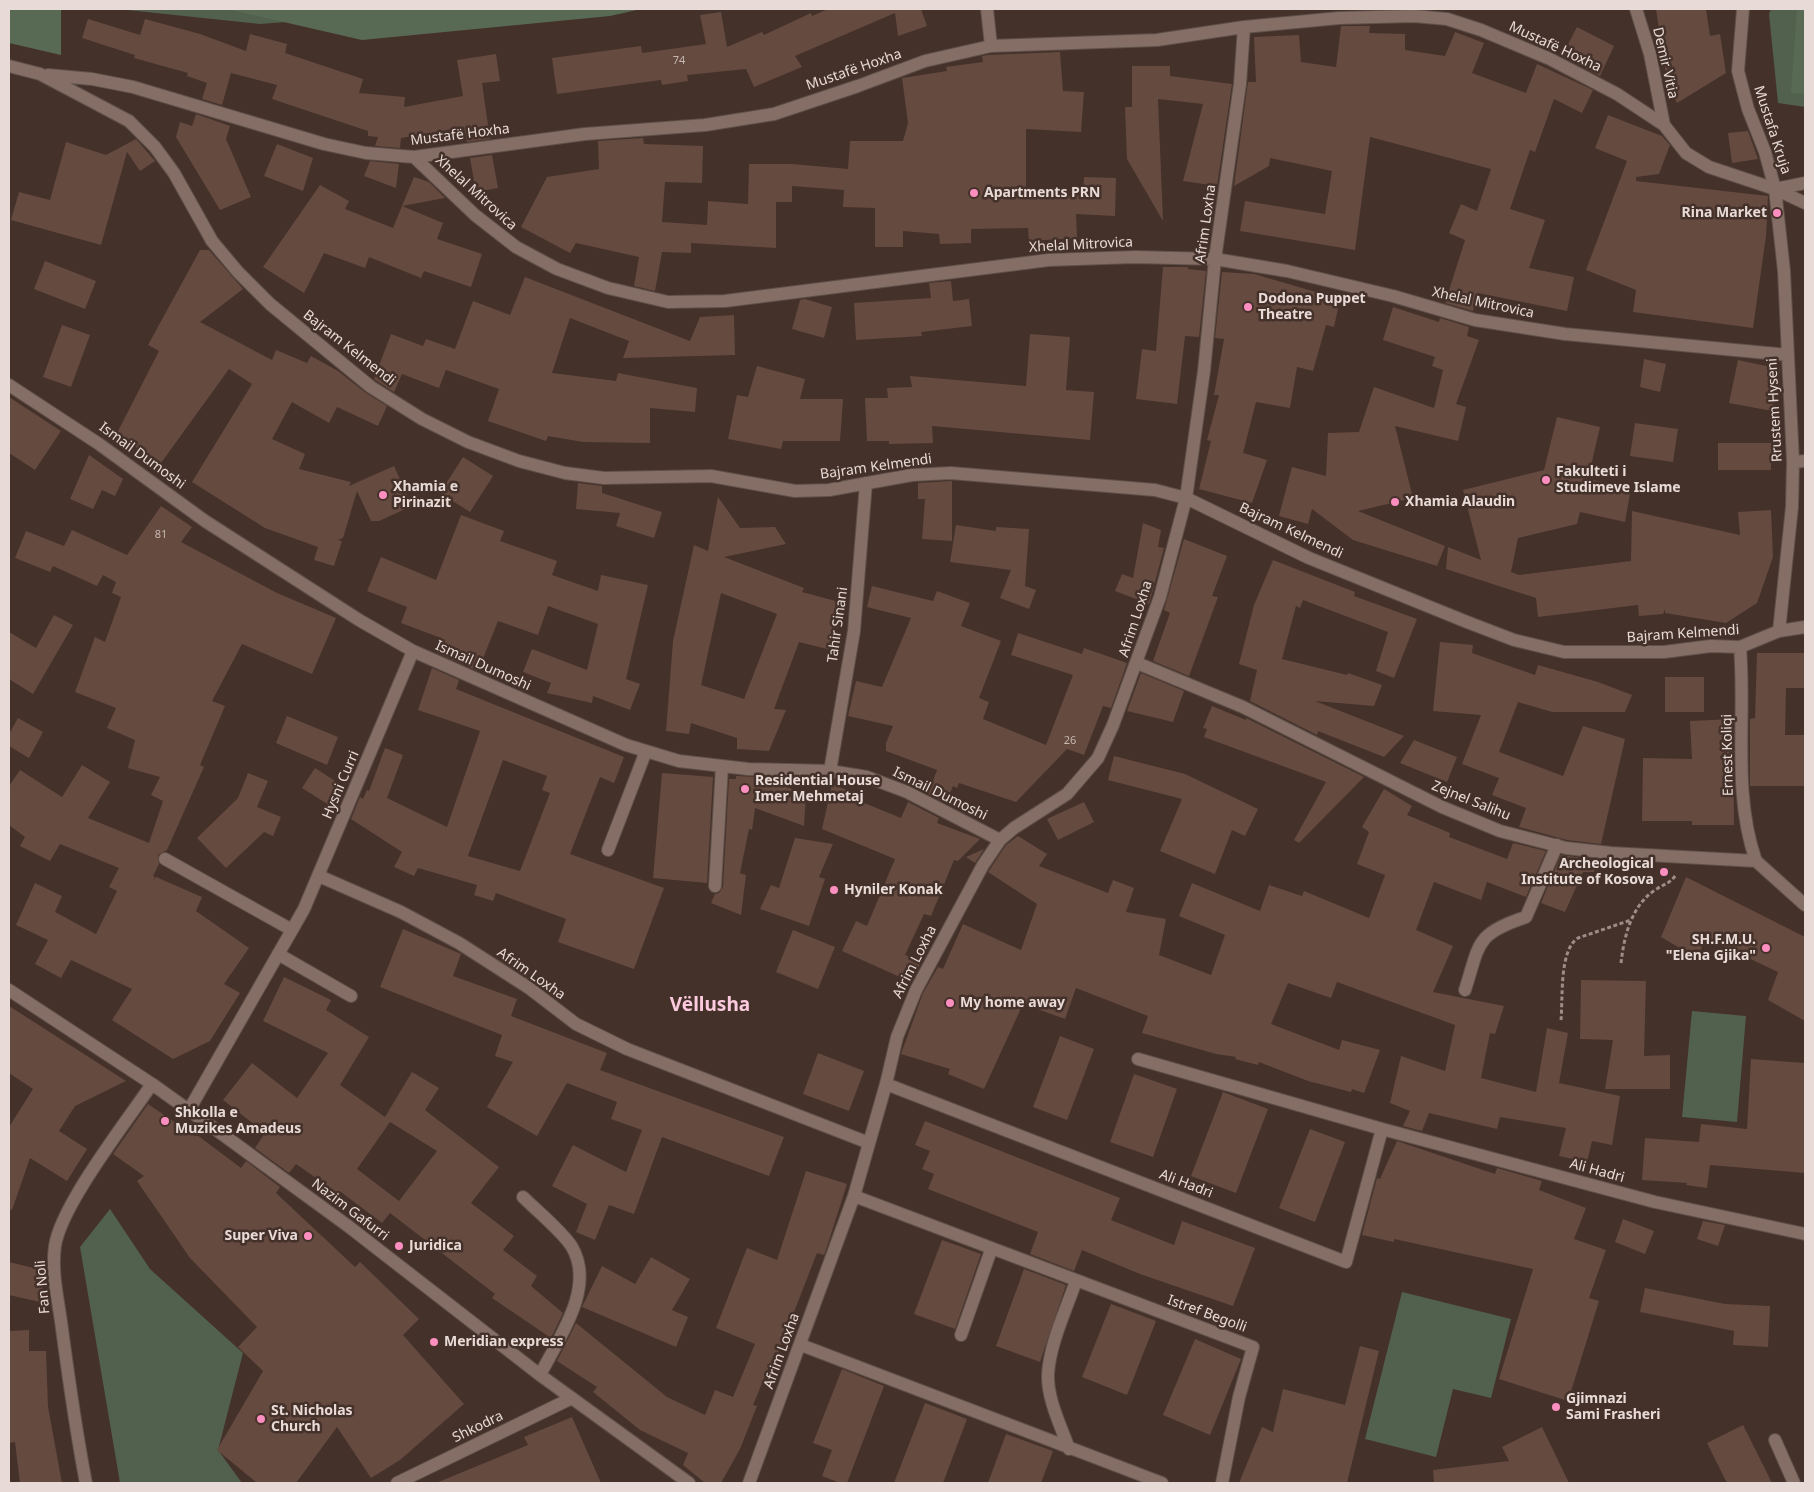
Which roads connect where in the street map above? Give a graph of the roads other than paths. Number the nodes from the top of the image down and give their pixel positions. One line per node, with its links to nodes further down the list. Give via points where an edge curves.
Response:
1 (987, 9): 5 (street)
2 (1636, 9): 8 (street, Demir Vitia, via 1650,54)
3 (1743, 9): 11 (street, Mustafa Kruja, via 1738,71)
4 (1244, 27): 5 (street, Mustafë Hoxha, via 1157,40); 8 (street, Mustafë Hoxha, via 1339,18 1414,16 1447,19 1550,59 1618,94); 13 (street, Afrim Loxha, via 1240,84)
5 (991, 46): 9 (street, Mustafë Hoxha, via 926,61 774,114 705,125 585,134)
6 (9, 66): 7 (street, Bajram Kelmendi)
7 (40, 74): 9 (street, Mustafë Hoxha, via 134,87 324,144 366,153); 17 (street, Bajram Kelmendi, via 129,121 155,147 174,173 212,241 270,304 371,387 460,438 519,461 604,478 712,476 795,490 829,490)
8 (1664, 125): 11 (street, Mustafa Kruja, via 1686,153 1709,167)
9 (414, 157): 13 (street, Xhelal Mitrovica, via 475,215 516,247 558,269 608,288 668,302 725,301 1049,260)
10 (1805, 183): 11 (street)
11 (1775, 189): 12 (street); 14 (street, Rrustem Hyseni, via 1784,271)
12 (1805, 203)
13 (1215, 259): 14 (street, Xhelal Mitrovica, via 1287,270 1475,320 1565,334); 18 (street, Afrim Loxha, via 1204,372)
14 (1788, 355): 16 (street, Rrustem Hyseni)
15 (9, 385): 22 (street, Ismail Dumoshi, via 99,444 205,521)
16 (1799, 462): 20 (street, Rrustem Hyseni)
17 (866, 482): 18 (street, Bajram Kelmendi, via 912,474 950,473 1155,490); 26 (street, Tahir Sinani, via 854,631)
18 (1186, 498): 21 (street, Bajram Kelmendi, via 1309,558 1514,640 1564,652 1664,652 1711,646); 23 (street, Afrim Loxha, via 1160,597)
19 (1805, 627): 20 (street, Bajram Kelmendi)
20 (1779, 630): 21 (street, Bajram Kelmendi)
21 (1740, 647): 31 (street, Ernest Koliqi, via 1743,679 1741,768 1747,836)
22 (413, 651): 24 (street, Ismail Dumoshi, via 573,723); 32 (street, Hysni Curri)
23 (1137, 663): 27 (street, Afrim Loxha, via 1098,758 1067,794); 28 (street, Zejnel Salihu, via 1243,707 1442,807 1500,831)
24 (646, 751): 25 (street, Ismail Dumoshi, via 679,761); 29 (street)
25 (722, 766): 26 (street, Ismail Dumoshi, via 748,770); 33 (street)
26 (830, 771): 27 (street, Ismail Dumoshi, via 867,777 907,792)
27 (1000, 840): 42 (street, Afrim Loxha, via 983,864 916,990 897,1037)
28 (1557, 845): 31 (street, Zejnel Salihu, via 1611,853); 38 (street, via 1526,917 1501,925 1482,940)
29 (608, 850)
30 (165, 859): 35 (street)
31 (1756, 861): 34 (street)
32 (319, 876): 35 (street, Hysni Curri); 45 (street, Afrim Loxha, via 401,912 459,943 529,988 576,1024 627,1049)
33 (715, 886)
34 (1805, 905)
35 (292, 930): 36 (street, Hysni Curri)
36 (278, 954): 39 (street); 43 (street, Hysni Curri)
37 (9, 990): 41 (street, Nazim Gafurri)
38 (1465, 990)
39 (351, 996)
40 (1138, 1059): 44 (street, Ali Hadri)
41 (152, 1084): 43 (street, Nazim Gafurri); 58 (street, Fan Noli, via 80,1190 55,1245 55,1274 76,1435)
42 (886, 1084): 44 (street, Ali Hadri, via 1346,1262); 45 (street, Afrim Loxha)
43 (189, 1110): 53 (street, Nazim Gafurri, via 348,1226)
44 (1382, 1129): 48 (street, Ali Hadri, via 1656,1202)
45 (869, 1143): 46 (street, Afrim Loxha)
46 (854, 1196): 49 (street, Istref Begolli); 52 (street, Afrim Loxha)
47 (524, 1197): 53 (street, via 572,1246 581,1271 577,1297)
48 (1805, 1234)
49 (991, 1250): 50 (street, Istref Begolli); 51 (street)
50 (1076, 1281): 56 (street, via 1048,1376 1051,1396); 63 (street, Istref Begolli, via 1253,1347 1239,1397)
51 (961, 1335)
52 (801, 1344): 56 (street); 61 (street, Afrim Loxha)
53 (540, 1375): 54 (street, Nazim Gafurri)
54 (572, 1398): 57 (street, Shkodra); 60 (street, Nazim Gafurri)
55 (1775, 1440): 64 (street)
56 (1069, 1449): 62 (street)
57 (414, 1479): 59 (street, Shkodra)
58 (86, 1483)
59 (397, 1483)
60 (689, 1483)
61 (749, 1483)
62 (1162, 1483)
63 (1222, 1483)
64 (1794, 1483)

